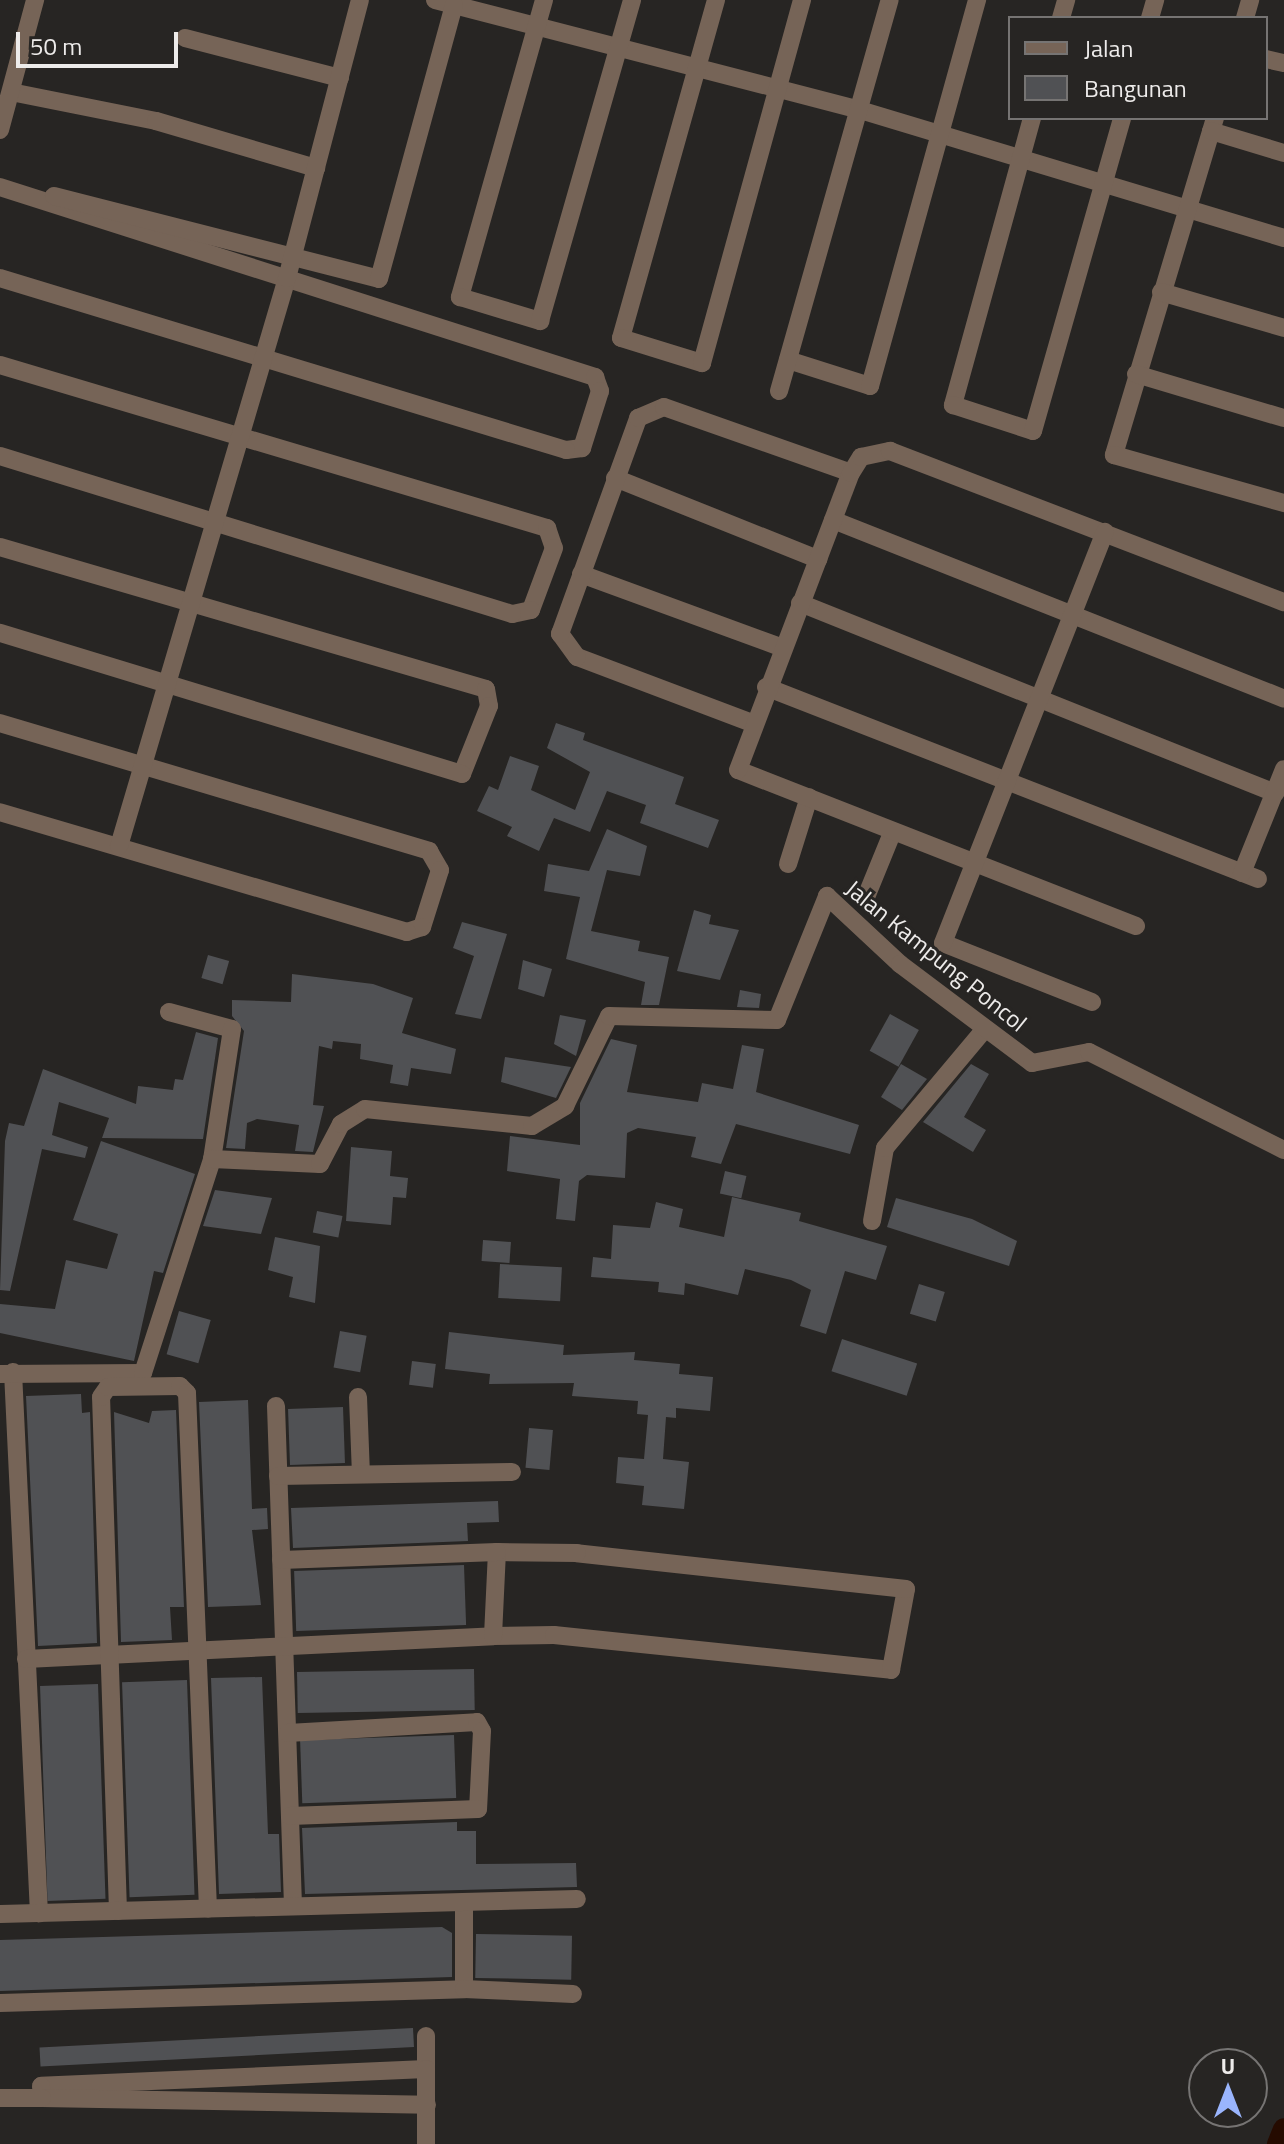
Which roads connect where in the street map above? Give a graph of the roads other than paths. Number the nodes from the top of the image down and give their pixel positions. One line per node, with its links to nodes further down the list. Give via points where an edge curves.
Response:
1 (35, 0): 17 (street)
2 (360, 0): 15 (street)
3 (435, 0): 10 (street)
4 (544, 0): 11 (street)
5 (632, 0): 13 (street)
6 (716, 0): 14 (street)
7 (802, 0): 16 (street)
8 (890, 0): 18 (street)
9 (977, 0): 23 (street)
10 (454, 5): 11 (street); 31 (street, via 379,279)
11 (536, 28): 13 (street); 13 (street, via 460,297 540,321)
12 (185, 38): 15 (street)
13 (620, 48): 14 (street)
14 (697, 68): 16 (street); 16 (street, via 621,338 702,363)
15 (340, 78): 26 (street)
16 (777, 88): 18 (street)
17 (11, 92): 22 (street); 26 (street, via 156,121)
18 (860, 110): 23 (street); 37 (street)
19 (1031, 120): 25 (street)
20 (1121, 120): 27 (street)
21 (1213, 125): 24 (street); 29 (street)
22 (0, 130)
23 (939, 133): 25 (street); 37 (street, via 870,386)
24 (1284, 153)
25 (1021, 156): 27 (street); 27 (street, via 953,405 1033,431)
26 (316, 168): 31 (street)
27 (1105, 179): 29 (street)
28 (0, 186): 31 (street); 33 (street)
29 (1187, 207): 30 (street); 34 (street)
30 (1284, 238)
31 (294, 254): 33 (street)
32 (0, 278): 36 (street)
33 (287, 278): 36 (street); 36 (street, via 595,377 600,391 582,448 574,451)
34 (1161, 292): 35 (street); 39 (street)
35 (1284, 328)
36 (263, 359): 42 (street)
37 (788, 360): 40 (street)
38 (0, 365): 42 (street)
39 (1136, 374): 41 (street); 46 (street, via 1114,455)
40 (779, 391)
41 (1284, 418)
42 (241, 435): 48 (street); 48 (street, via 547,528 554,548 531,610 512,614)
43 (0, 456): 48 (street)
44 (851, 473): 45 (street, via 664,407 638,418); 47 (street); 49 (street, via 861,457 890,451)
45 (615, 478): 51 (street); 52 (street)
46 (1284, 503)
47 (833, 520): 51 (street); 56 (street)
48 (214, 523): 53 (street)
49 (1105, 532): 54 (street); 56 (street)
50 (0, 547): 53 (street)
51 (818, 559): 55 (street)
52 (581, 574): 58 (street); 64 (street, via 560,634 577,657)
53 (191, 602): 59 (street); 59 (street, via 486,689 489,706 462,774)
54 (1284, 602)
55 (800, 603): 58 (street); 61 (street)
56 (1071, 613): 61 (street); 62 (street)
57 (0, 633): 59 (street)
58 (781, 647): 60 (street)
59 (167, 683): 65 (street)
60 (766, 687): 64 (street); 67 (street)
61 (1039, 697): 67 (street); 68 (street)
62 (1284, 699)
63 (0, 723): 65 (street)
64 (752, 723): 69 (street, via 738,770)
65 (142, 765): 72 (street); 72 (street, via 429,851 440,870 422,927 407,932)
66 (1284, 769): 68 (street)
67 (1004, 778): 68 (street, via 1250,876); 73 (street)
68 (1275, 793)
69 (809, 797): 71 (street); 74 (street)
70 (0, 812): 72 (street)
71 (893, 831): 73 (street); 75 (street)
72 (119, 846)
73 (972, 861): 76 (street); 77 (street, via 943,943)
74 (788, 864)
75 (866, 897)
76 (1136, 926)
77 (1092, 1002)
78 (169, 1012): 81 (street, via 232,1029)
79 (985, 1029): 80 (street, Jalan Kampung Poncol, via 1038,1065 1089,1052); 81 (street, Jalan Kampung Poncol, via 827,896 777,1020 604,1018 565,1106 532,1126 365,1109 341,1124 320,1164); 82 (street, via 885,1148)
80 (1284, 1150)
81 (212, 1159): 83 (street, via 143,1373)
82 (872, 1221)
83 (6, 1373): 95 (street)
84 (358, 1397): 87 (street)
85 (276, 1406): 88 (street)
86 (512, 1472): 87 (street)
87 (361, 1474): 88 (street)
88 (278, 1476): 90 (street)
89 (497, 1552): 90 (street); 91 (street); 91 (street, via 577,1553 906,1589 891,1670 554,1635)
90 (281, 1560): 92 (street)
91 (493, 1636): 92 (street)
92 (282, 1646): 94 (street); 96 (street)
93 (113, 1653): 94 (street); 94 (street, via 101,1397 108,1387 180,1386 187,1393); 95 (street); 102 (street)
94 (197, 1653): 101 (street)
95 (26, 1659): 103 (street)
96 (288, 1733): 97 (street); 97 (street, via 477,1722 482,1731 478,1809)
97 (290, 1816): 100 (street)
98 (577, 1899): 99 (street)
99 (464, 1902): 100 (street); 105 (street)
100 (293, 1906): 101 (street)
101 (208, 1909): 102 (street)
102 (118, 1911): 103 (street)
103 (39, 1913): 104 (street)
104 (0, 1914)
105 (464, 1989): 106 (street); 107 (street)
106 (573, 1994)
107 (0, 2003)
108 (426, 2036): 109 (street)
109 (426, 2069): 111 (street, via 41,2086); 112 (street)
110 (0, 2098): 111 (street)
111 (42, 2098): 112 (street)
112 (427, 2105): 113 (street)
113 (426, 2144)

